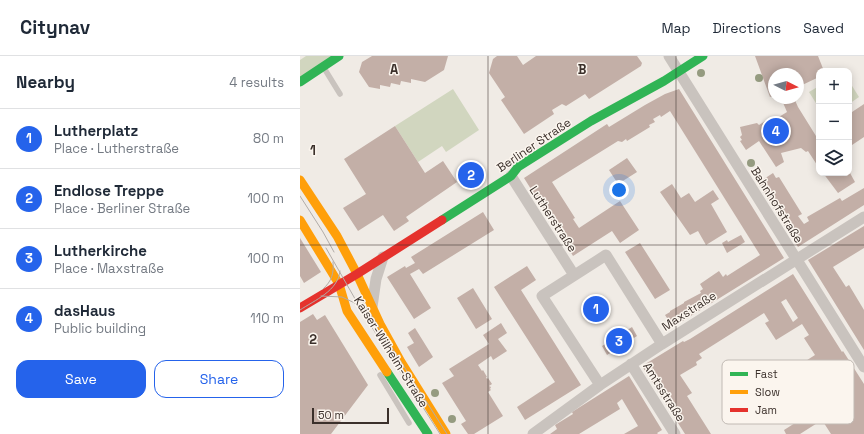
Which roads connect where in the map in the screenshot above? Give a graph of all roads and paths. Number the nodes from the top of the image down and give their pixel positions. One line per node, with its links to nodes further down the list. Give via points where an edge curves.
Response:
1 (339, 56): 4 (street)
2 (669, 56): 5 (street, Bahnhofstraße)
3 (703, 56): 5 (street, Berliner Straße)
4 (322, 66): 6 (street); 7 (lane)
5 (678, 72): 8 (street, Berliner Straße, via 591,121 518,167); 13 (street, Bahnhofstraße)
6 (300, 82)
7 (340, 94)
8 (510, 176): 12 (street, Berliner Straße); 15 (street, Lutherstraße)
9 (300, 180): 14 (street, Kaiser-Wilhelm-Straße)
10 (864, 217): 13 (street, Maxstraße)
11 (300, 220): 16 (street, Kaiser-Wilhelm-Straße)
12 (383, 257): 14 (street, Berliner Straße); 18 (street, Kaiser-Wilhelm-Straße, via 376,279)
13 (796, 259): 20 (street, Maxstraße); 23 (street, Bahnhofstraße)
14 (357, 274): 16 (street, Berliner Straße); 18 (street, Kaiser-Wilhelm-Straße)
15 (574, 275): 20 (street, via 606,255); 25 (street, via 542,296)
16 (339, 284): 17 (street, Berliner Straße); 19 (street, Kaiser-Wilhelm-Straße, via 347,311)
17 (300, 308)
18 (372, 309): 28 (street, Kaiser-Wilhelm-Straße, via 401,362)
19 (368, 344): 21 (lane); 27 (street, Kaiser-Wilhelm-Straße)
20 (662, 344): 22 (street, Maxstraße)
21 (371, 357)
22 (631, 364): 25 (street, Maxstraße); 30 (street, Amtsstraße)
23 (864, 367)
24 (376, 370): 26 (lane)
25 (600, 386): 29 (street, Maxstraße)
26 (409, 422)
27 (428, 434)
28 (446, 434)
29 (533, 434)
30 (675, 434)

